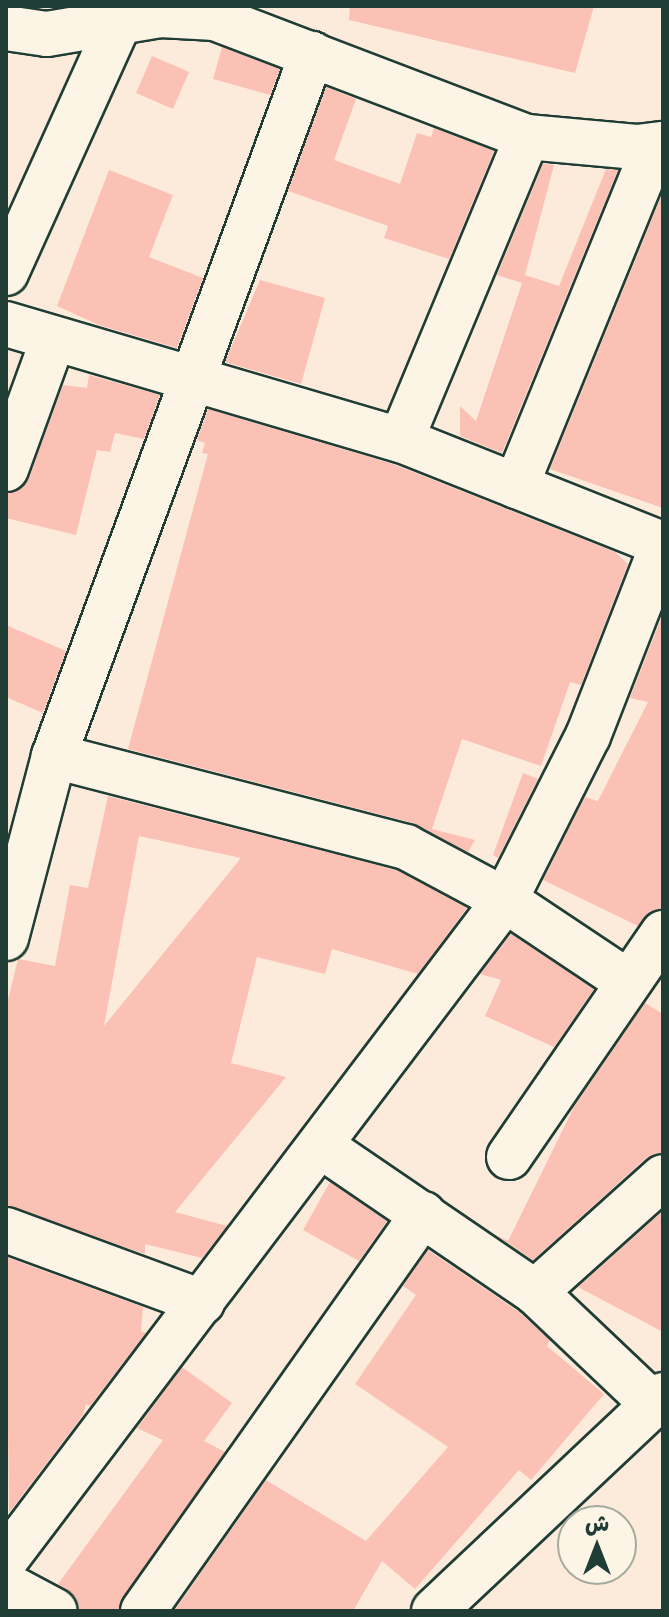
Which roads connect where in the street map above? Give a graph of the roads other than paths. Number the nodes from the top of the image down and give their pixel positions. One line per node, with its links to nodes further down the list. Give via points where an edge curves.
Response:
1 (120, 20): 2 (street, via 47,34); 3 (street, via 160,15 215,18); 6 (street)
2 (6, 28)
3 (312, 54): 4 (street); 9 (street)
4 (527, 137): 5 (street); 10 (street)
5 (659, 144): 12 (street)
6 (10, 255)
7 (6, 324): 8 (street)
8 (53, 340): 9 (street); 11 (street)
9 (197, 376): 10 (street); 14 (street)
10 (401, 440): 12 (street)
11 (6, 469)
12 (516, 486): 13 (street)
13 (663, 544): 15 (street, via 588,736)
14 (54, 756): 15 (street, via 406,847); 17 (street)
15 (505, 900): 18 (street); 19 (street)
16 (663, 933): 18 (street)
17 (6, 938)
18 (628, 982): 20 (street)
19 (321, 1146): 22 (street); 25 (street)
20 (509, 1157)
21 (663, 1177): 24 (street)
22 (423, 1214): 24 (street); 30 (street)
23 (6, 1230): 25 (street)
24 (535, 1292): 26 (street)
25 (202, 1302): 27 (street)
26 (658, 1399): 31 (street)
27 (6, 1559)
28 (6, 1585): 29 (street)
29 (55, 1611)
30 (143, 1611)
31 (434, 1611)

